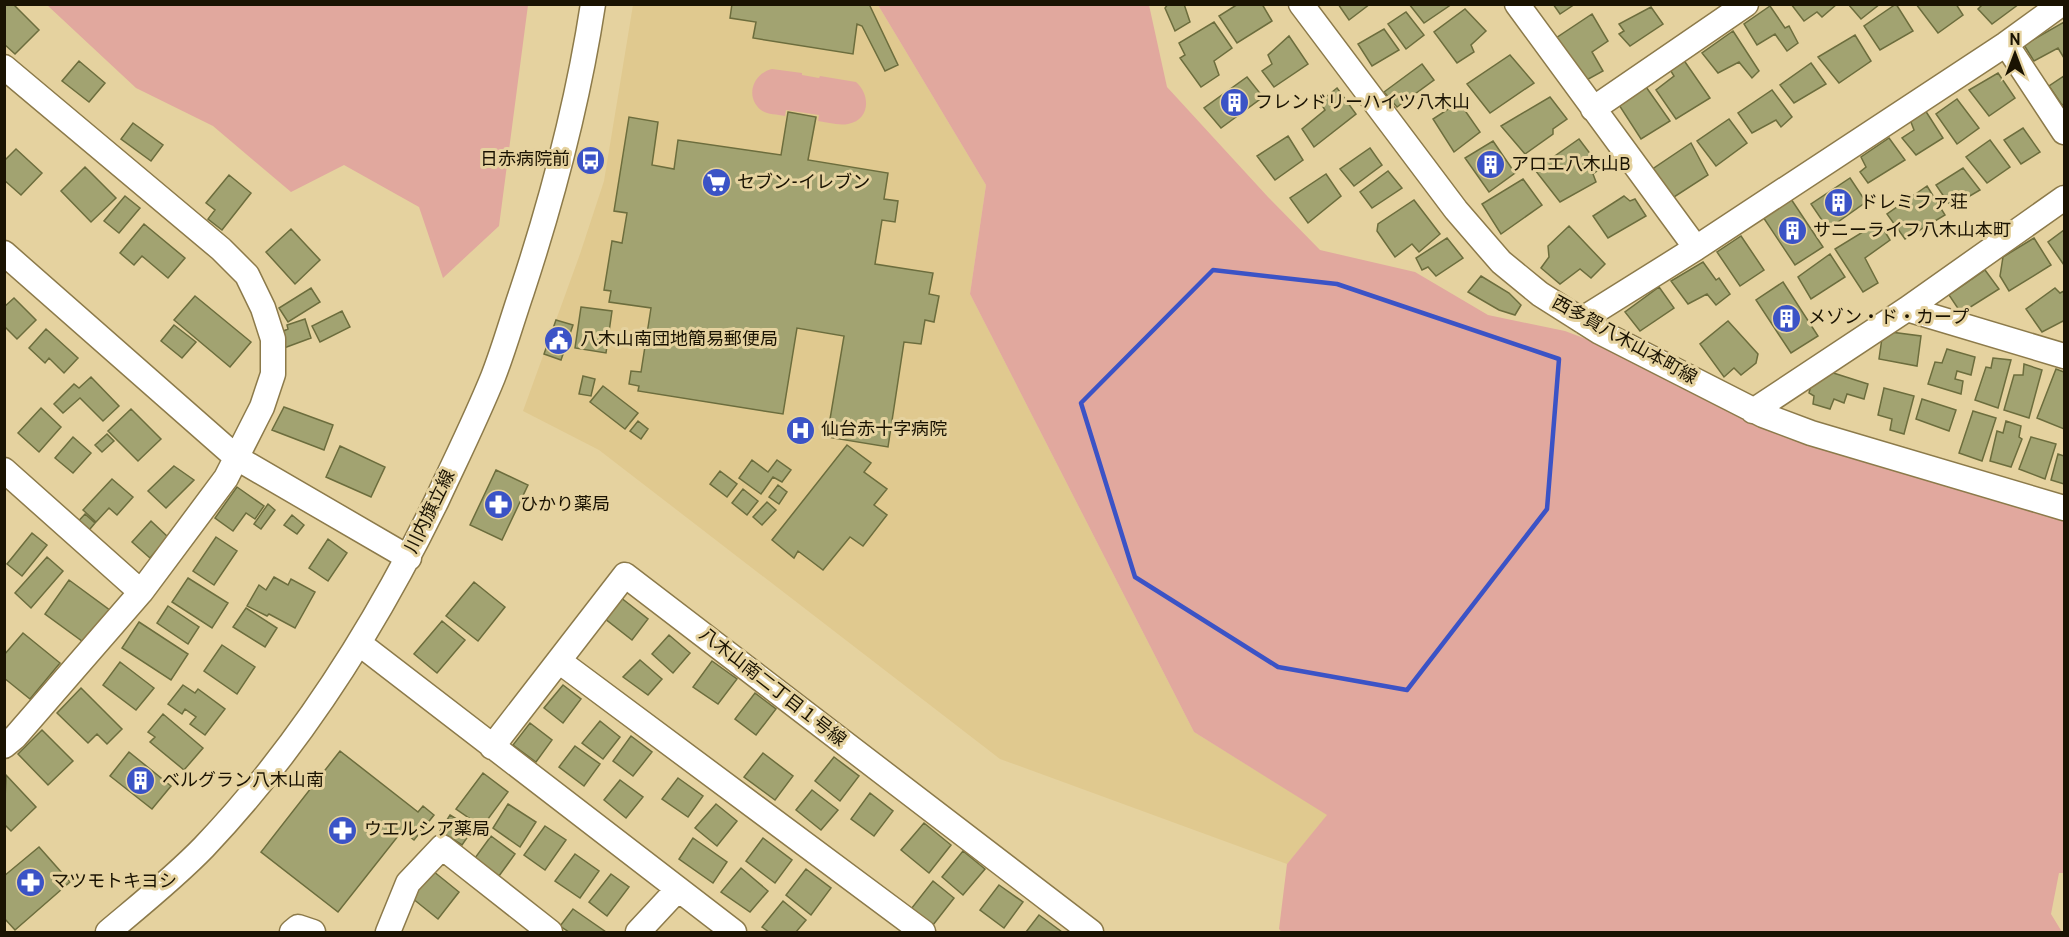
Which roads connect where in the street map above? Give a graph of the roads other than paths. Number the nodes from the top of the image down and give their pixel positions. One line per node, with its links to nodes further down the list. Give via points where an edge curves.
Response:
1 (593, 4): 20 (street, 川内旗立線, via 570,129 544,224 502,350 468,434)
2 (1301, 4): 14 (street, 西多賀八木山本町線, via 1424,169 1501,262 1540,294)
3 (1517, 4): 8 (street)
4 (1746, 4): 8 (street)
5 (2061, 4): 6 (street)
6 (2006, 44): 9 (street); 11 (street)
7 (4, 67): 17 (street, via 247,275 273,339 273,374)
8 (1593, 109): 11 (street)
9 (2064, 132)
10 (2064, 198): 13 (street)
11 (1696, 248): 14 (street)
12 (4, 253): 17 (street)
13 (1907, 309): 15 (street); 16 (street)
14 (1581, 320): 16 (street, 西多賀八木山本町線)
15 (2064, 356)
16 (1753, 411): 19 (street, 西多賀八木山本町線, via 1811,433)
17 (237, 458): 20 (street); 21 (street)
18 (4, 470): 21 (street)
19 (2064, 508)
20 (408, 558): 22 (street, 川内旗立線)
21 (141, 592): 24 (street)
22 (360, 644): 25 (street); 27 (street, 川内旗立線, via 261,782 203,848)
23 (559, 661): 25 (street, 八木山南二丁目１号線); 34 (street); 35 (street, 八木山南二丁目１号線, via 625,575)
24 (8, 737)
25 (492, 747): 26 (street)
26 (678, 889): 32 (street); 33 (street)
27 (108, 933)
28 (292, 933): 29 (street, via 298,927)
29 (313, 933)
30 (388, 933): 31 (street, via 408,883 442,847)
31 (550, 933)
32 (638, 933)
33 (734, 933)
34 (923, 933)
35 (1091, 933)

